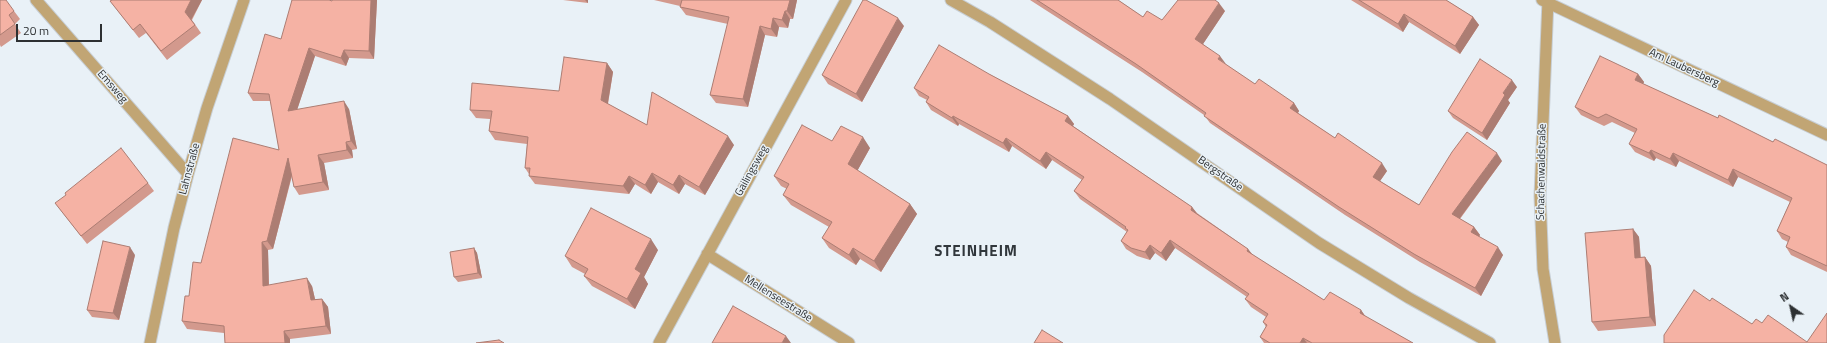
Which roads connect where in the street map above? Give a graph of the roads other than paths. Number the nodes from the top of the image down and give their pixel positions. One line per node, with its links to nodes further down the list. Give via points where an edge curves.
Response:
1 (36, 0): 7 (street, Emsweg)
2 (244, 0): 7 (street, Lahnstraße, via 207,108)
3 (846, 0): 8 (street, Gailingsweg)
4 (951, 0): 12 (street, Bergstraße, via 1110,99 1319,243 1409,298)
5 (1546, 1): 6 (street, Am Laubersberg); 13 (street, Schachenwaldstraße, via 1540,196 1543,269)
6 (1827, 135)
7 (188, 174): 9 (street, Lahnstraße)
8 (707, 254): 10 (street, Gailingsweg); 11 (street, Mellenseestraße)
9 (150, 343)
10 (659, 343)
11 (849, 343)
12 (1490, 343)
13 (1555, 343)

